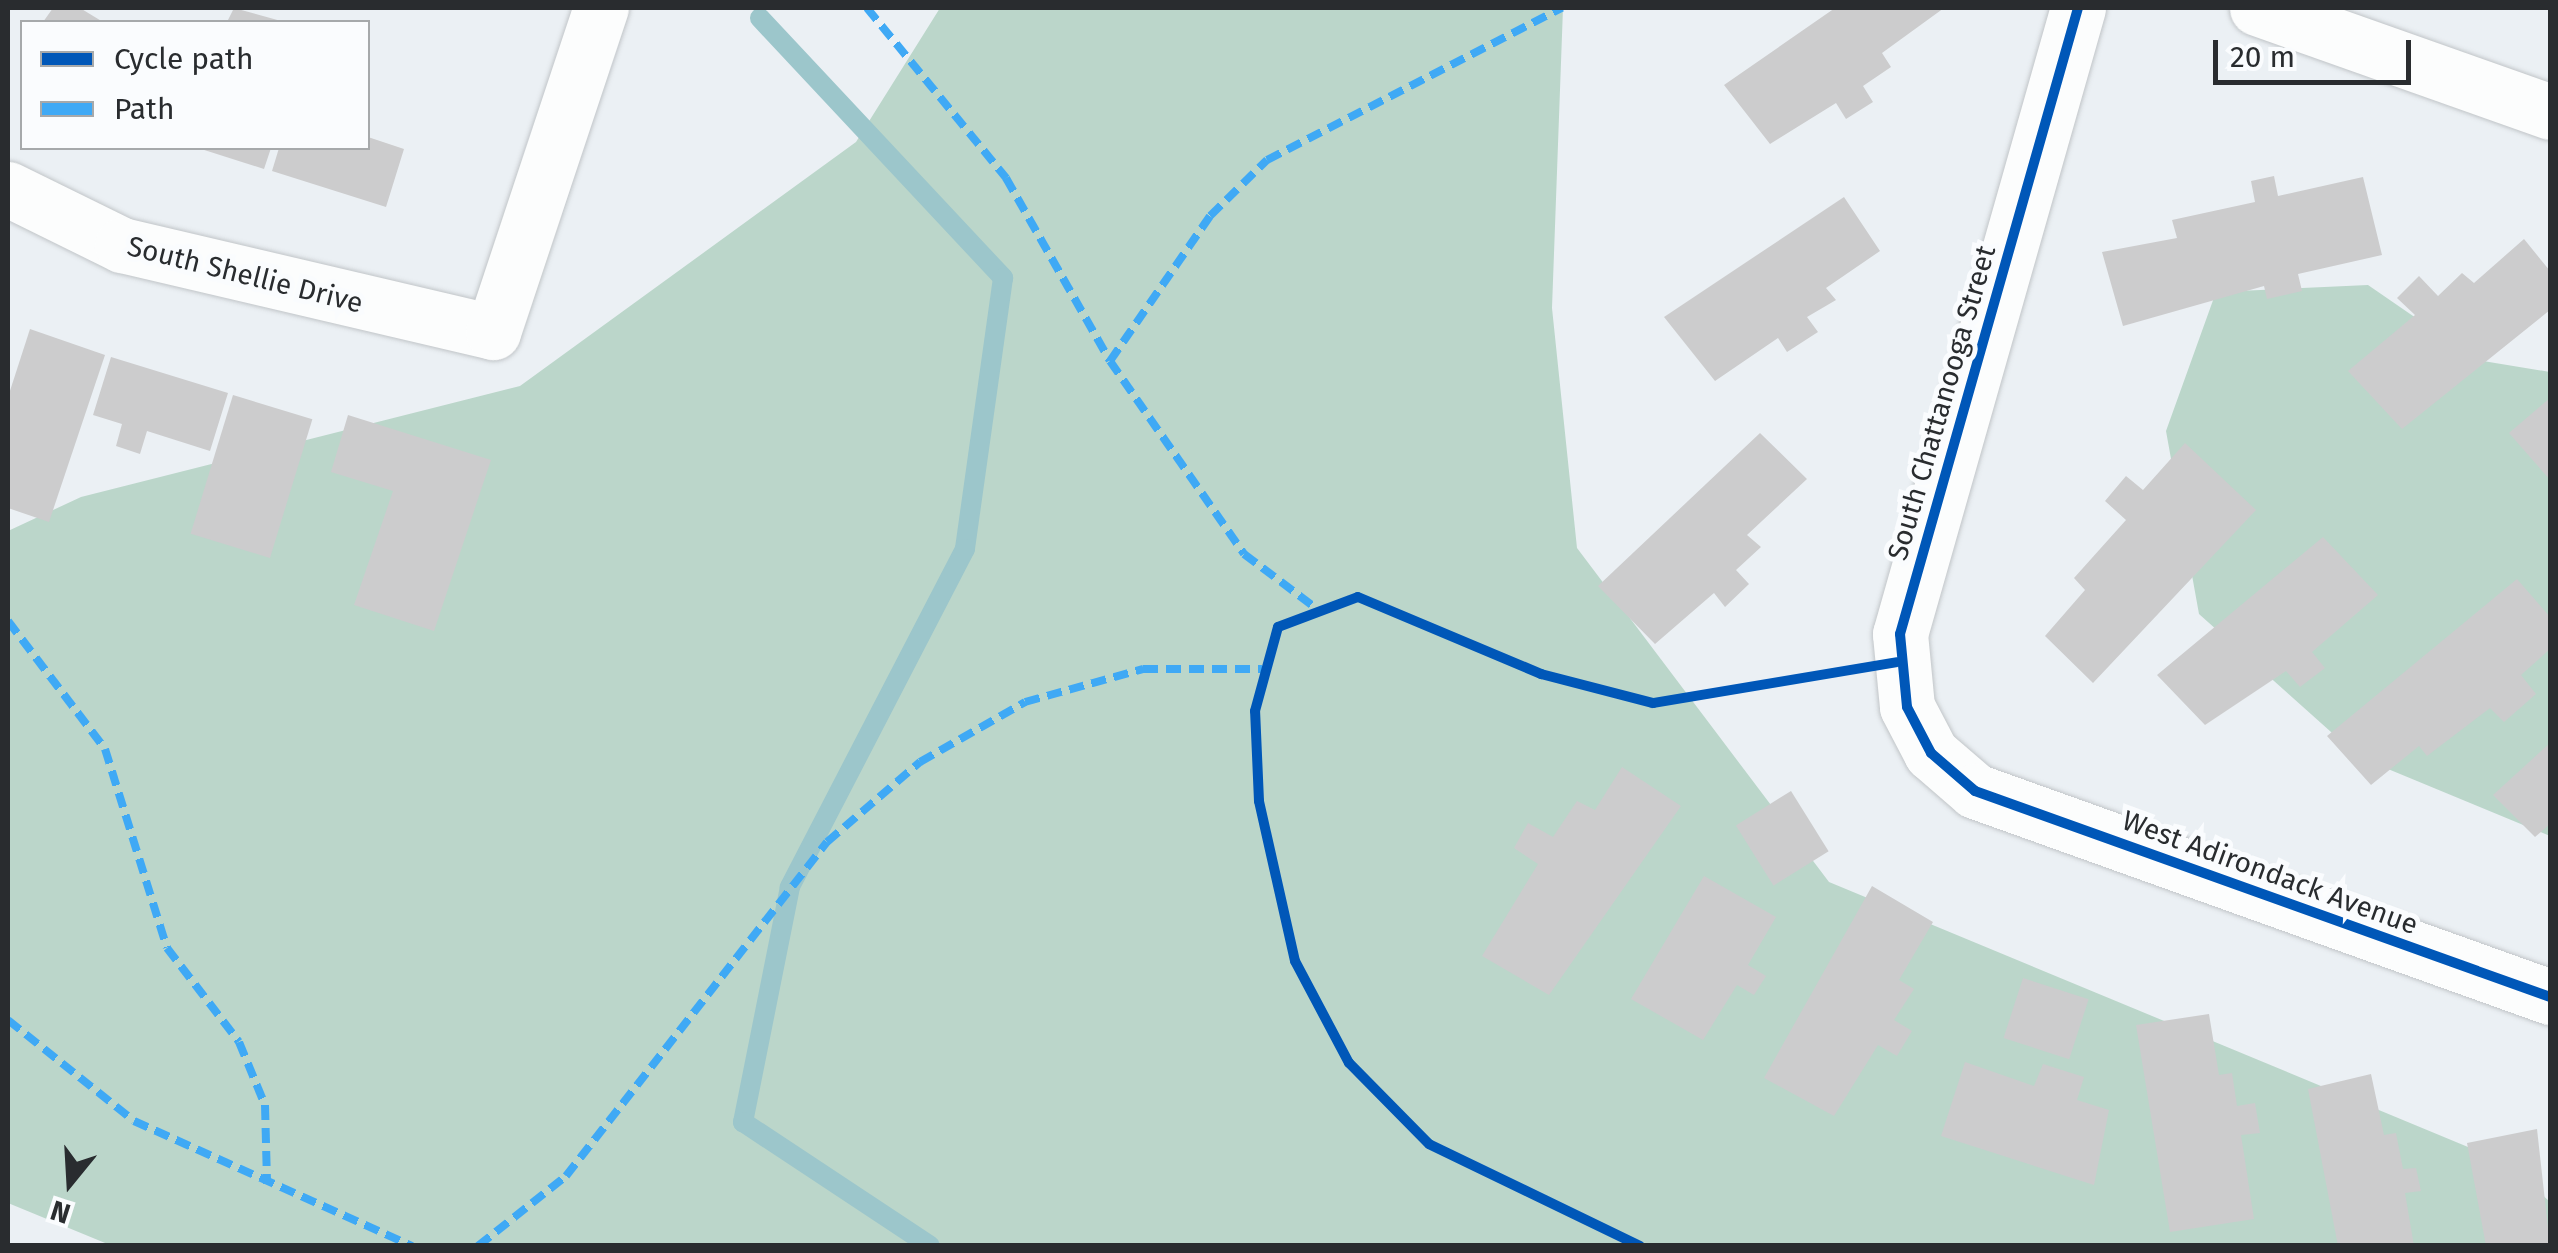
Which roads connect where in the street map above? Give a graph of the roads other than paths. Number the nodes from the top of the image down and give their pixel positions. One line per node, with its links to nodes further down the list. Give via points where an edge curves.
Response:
1 (601, 8): 5 (street, South Shellie Drive, via 493,332 122,246)
2 (2078, 8): 6 (street, South Chattanooga Street, via 1900,634 1908,708 1931,753)
3 (2257, 8): 4 (street)
4 (2550, 112)
5 (8, 189)
6 (1975, 792): 7 (street, West Adirondack Avenue)
7 (2550, 997)

